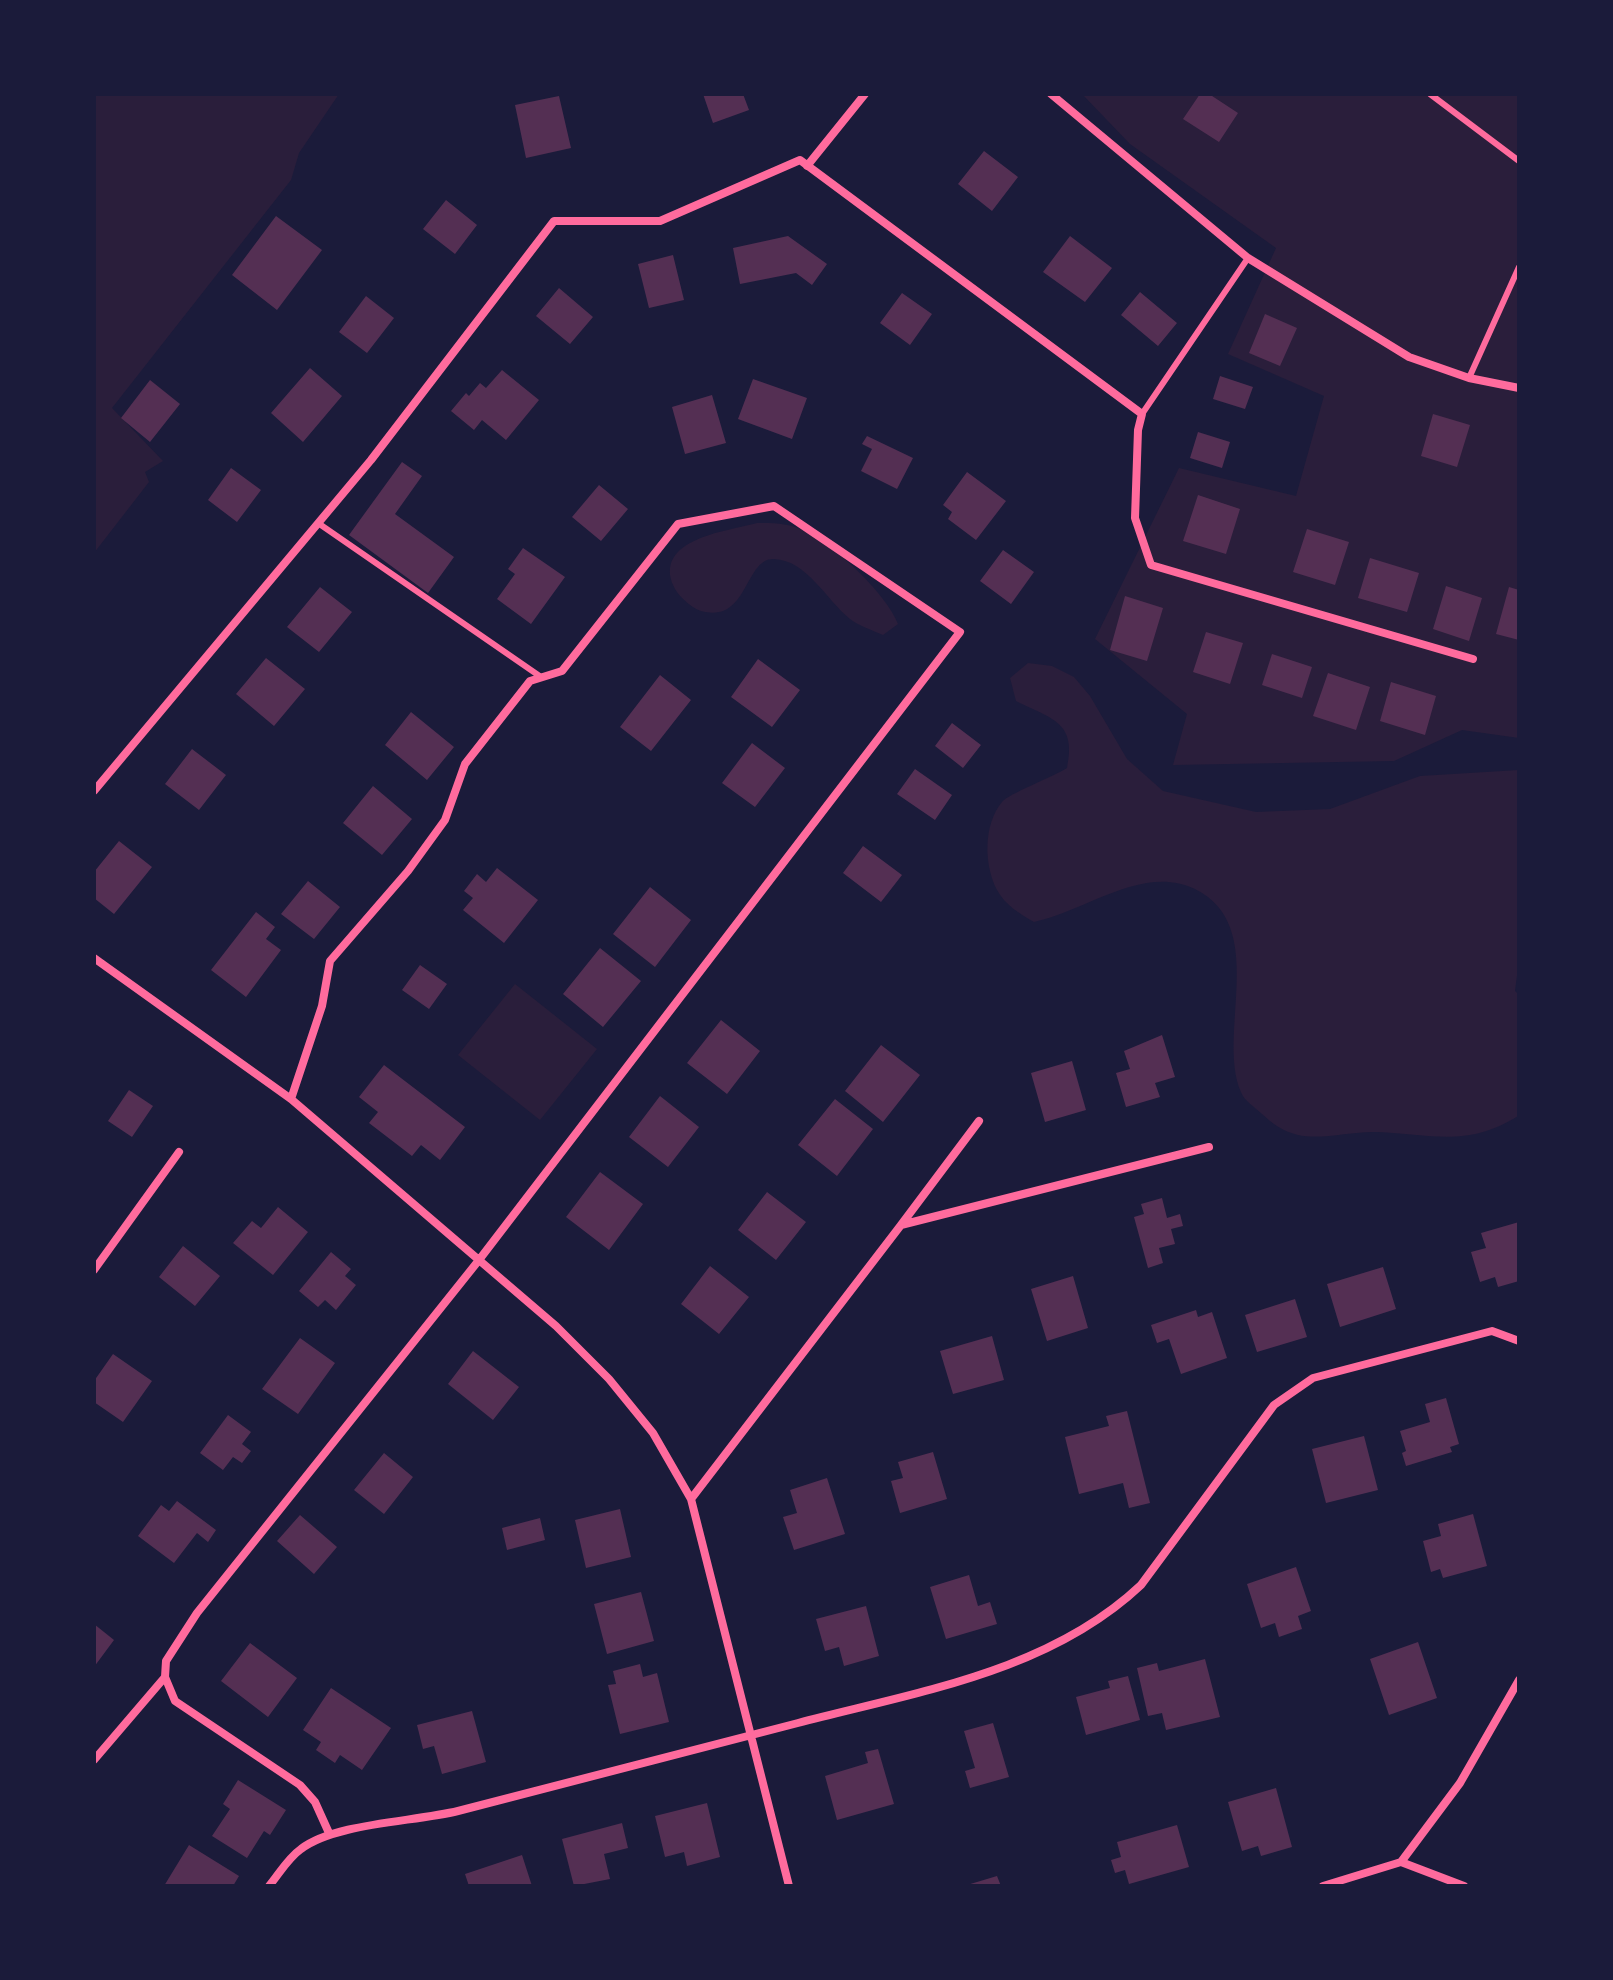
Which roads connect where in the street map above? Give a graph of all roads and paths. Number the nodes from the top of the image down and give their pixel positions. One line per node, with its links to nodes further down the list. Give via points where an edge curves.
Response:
1 (865, 94): 5 (street)
2 (1051, 94): 6 (street)
3 (1430, 94): 4 (lane)
4 (1519, 161)
5 (807, 166): 10 (street); 11 (street, via 800,160 660,221 554,221)
6 (1248, 258): 8 (street, via 1409,357); 10 (lane)
7 (1519, 267): 8 (lane)
8 (1469, 378): 9 (street)
9 (1519, 388)
10 (1142, 414): 12 (street, via 1135,518 1151,565)
11 (318, 523): 13 (lane); 14 (street)
12 (1473, 659)
13 (541, 677): 16 (street, via 530,681 465,764 445,820 330,961 322,1006); 21 (street, via 562,671 678,524 774,506 960,632)
14 (94, 791)
15 (94, 958): 16 (street)
16 (291, 1099): 21 (street)
17 (979, 1121): 20 (street)
18 (1209, 1147): 20 (street)
19 (179, 1152): 22 (street)
20 (901, 1225): 24 (street)
21 (479, 1260): 24 (street, via 609,1379 653,1433); 25 (street, via 197,1613 166,1661)
22 (94, 1270)
23 (1519, 1341): 27 (street, via 1505,1333 1477,1335 1313,1378 1274,1405 1141,1585 1116,1608 1059,1644 973,1677)
24 (691, 1499): 27 (street)
25 (165, 1677): 28 (street); 29 (street, via 175,1701 300,1785 315,1802)
26 (1519, 1680): 30 (street, via 1460,1783)
27 (749, 1736): 29 (street, via 438,1816); 32 (street)
28 (94, 1760)
29 (329, 1833): 31 (street, via 297,1851)
30 (1401, 1862): 33 (street); 34 (street)
31 (269, 1886)
32 (789, 1886)
33 (1323, 1886)
34 (1464, 1886)

